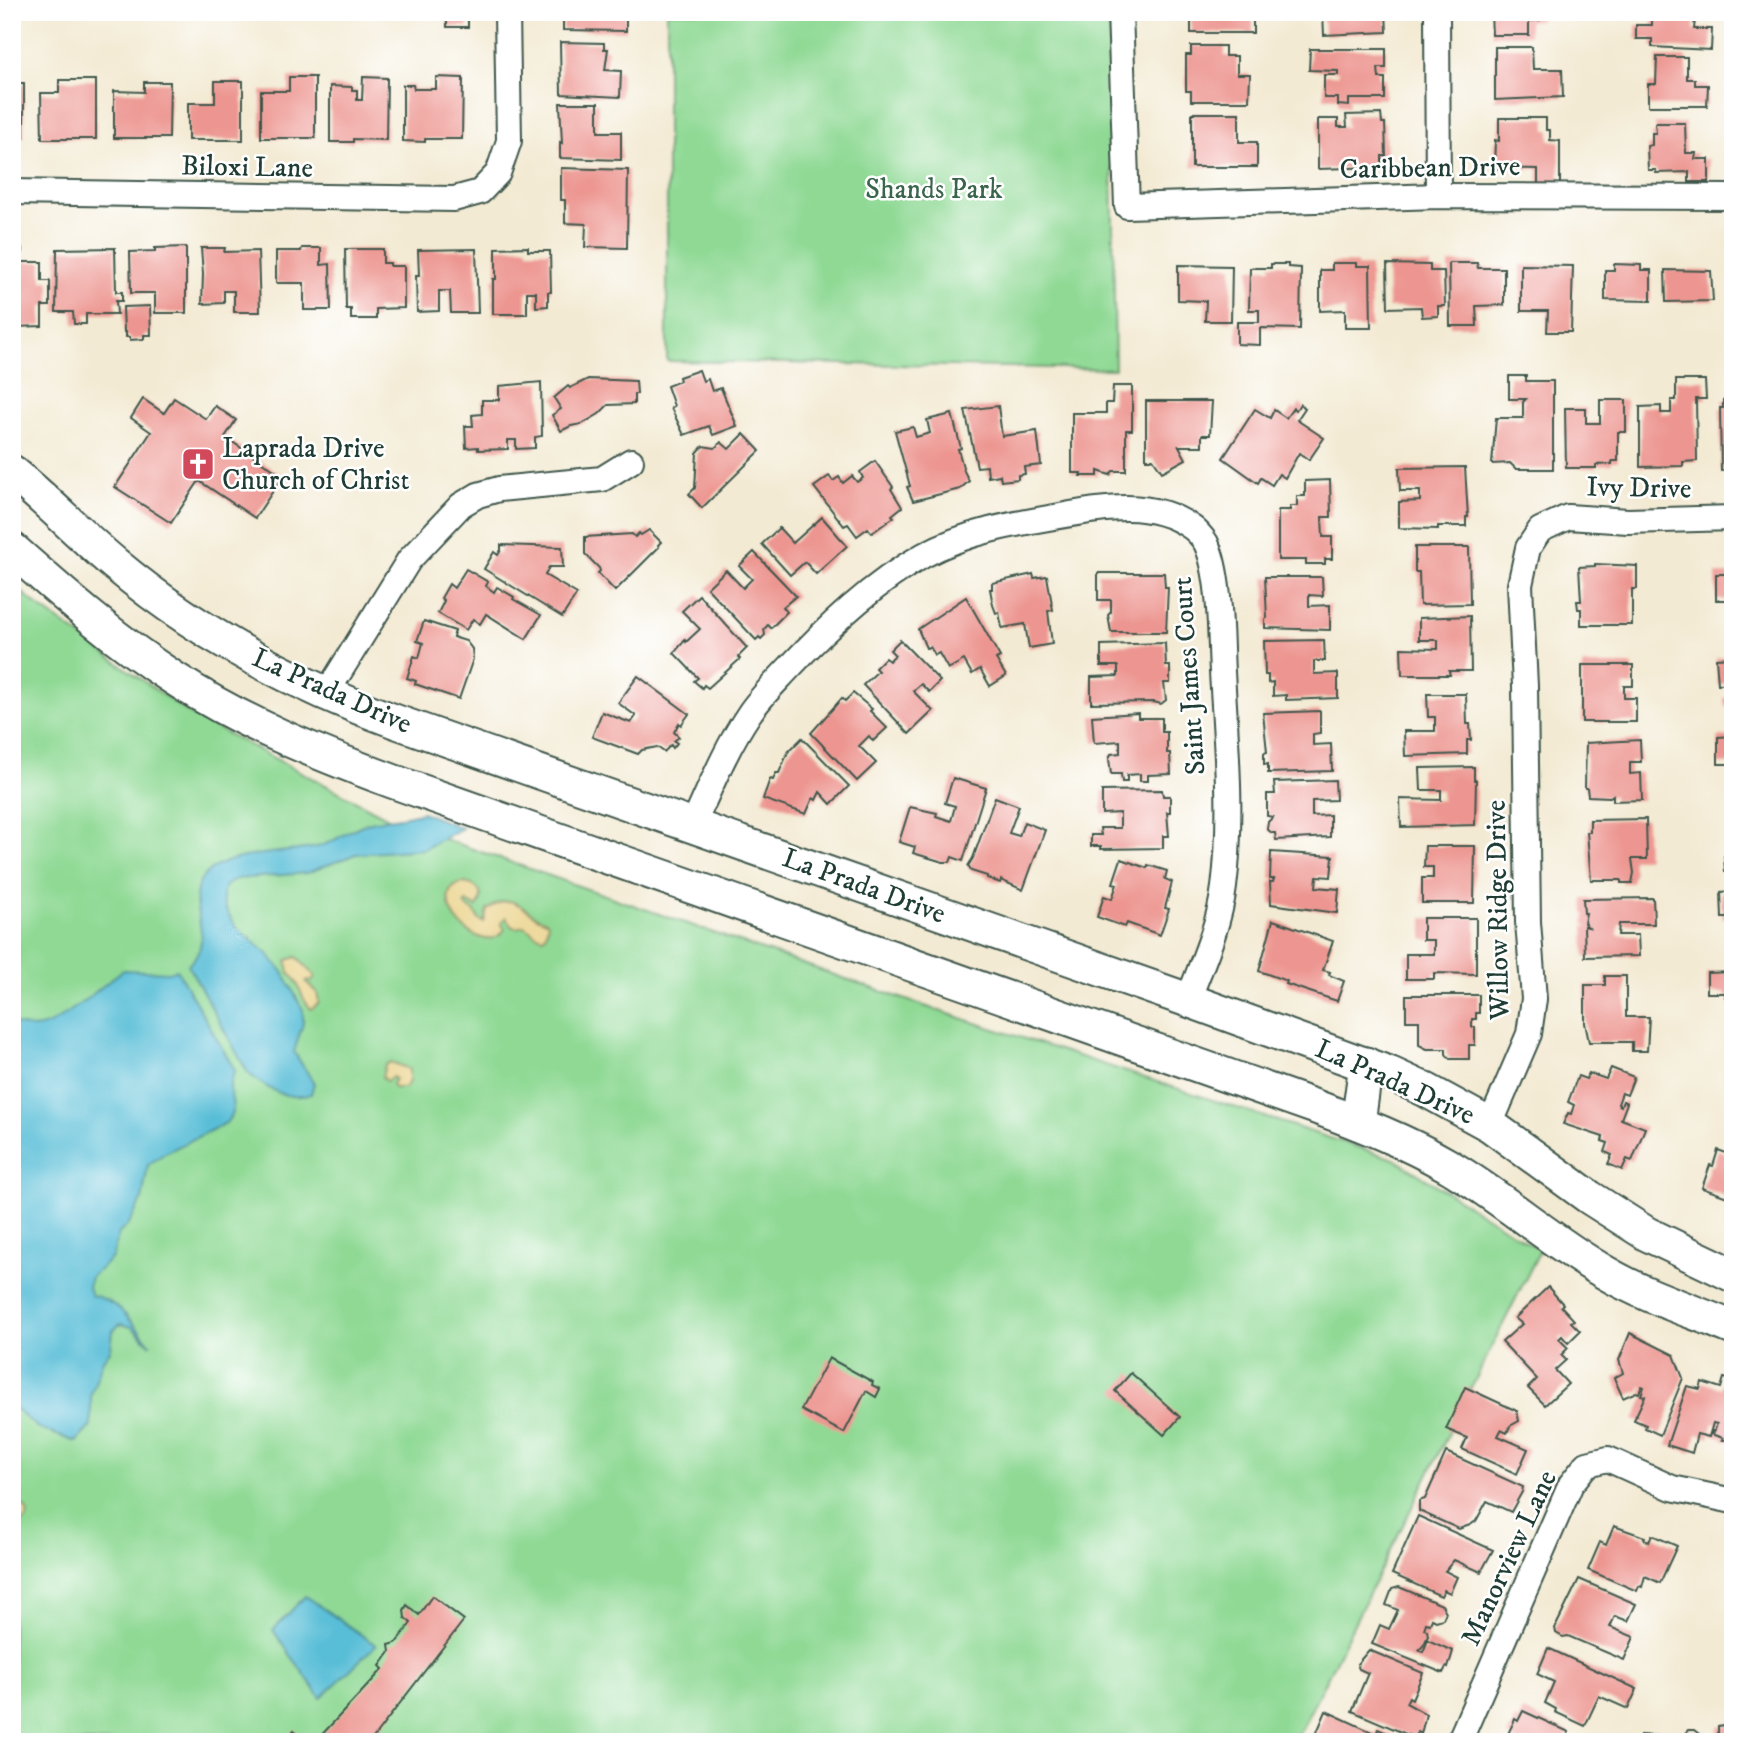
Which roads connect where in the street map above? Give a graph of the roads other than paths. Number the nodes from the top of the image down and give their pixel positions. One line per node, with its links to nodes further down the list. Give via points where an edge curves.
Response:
1 (507, 12): 4 (street, Biloxi Lane, via 509,141 498,173 480,192 454,199)
2 (1120, 12): 5 (street, Caribbean Drive, via 1127,206)
3 (1437, 12): 5 (street)
4 (12, 192)
5 (1438, 196): 6 (street, Caribbean Drive)
6 (1733, 197)
7 (631, 461): 12 (street, via 602,479 499,489 461,505 409,560)
8 (12, 472): 12 (main road, La Prada Drive, via 116,565 181,614 251,658)
9 (1733, 518): 11 (street, Ivy Drive, via 1628,521 1568,517 1540,530 1528,548 1520,584)
10 (12, 548): 16 (main road, La Prada Drive, via 95,621 176,680 300,745)
11 (1525, 685): 17 (street, Willow Ridge Drive, via 1528,922 1534,999 1529,1034)
12 (326, 694): 13 (main road, La Prada Drive)
13 (693, 825): 14 (main road, La Prada Drive); 14 (street, Saint James Court, via 750,712 817,638 892,576 925,555 998,527 1102,508 1149,509 1171,516 1192,527 1206,542 1213,570 1227,772 1224,890 1218,921)
14 (1188, 1000): 15 (main road, La Prada Drive)
15 (1366, 1064): 16 (main road); 17 (main road, La Prada Drive)
16 (1358, 1123): 19 (main road, La Prada Drive, via 1447,1165 1608,1275)
17 (1490, 1125): 18 (main road, La Prada Drive, via 1623,1220)
18 (1733, 1275)
19 (1733, 1328)
20 (1733, 1501): 21 (street, Manorview Lane, via 1672,1488 1608,1459 1587,1464 1571,1484)
21 (1459, 1742)

